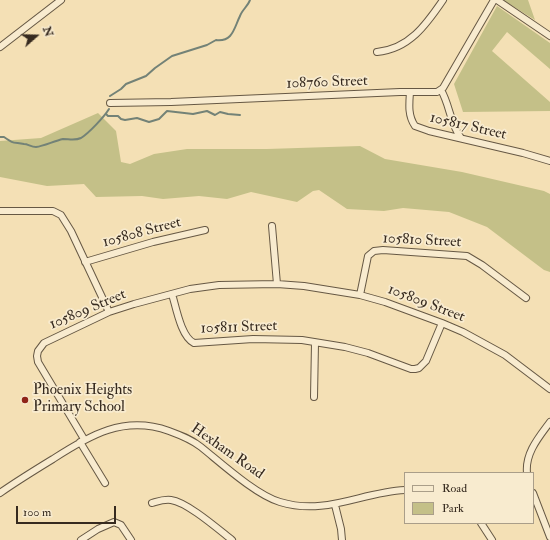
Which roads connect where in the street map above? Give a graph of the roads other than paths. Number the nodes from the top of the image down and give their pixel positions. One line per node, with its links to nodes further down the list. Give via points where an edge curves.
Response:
1 (61, 0): 6 (street)
2 (443, 0): 7 (street, via 426,25 405,43 395,49)
3 (494, 0): 8 (street)
4 (497, 0): 5 (street)
5 (550, 36)
6 (0, 47)
7 (377, 52)
8 (441, 90): 9 (street, 108760 Street); 11 (street)
9 (410, 92): 10 (street, 108760 Street); 11 (street, 105817 Street, via 409,108 411,119 416,126)
10 (110, 103)
11 (461, 138): 12 (street, 105817 Street)
12 (550, 161)
13 (0, 211): 16 (street, via 59,213)
14 (272, 226): 17 (street)
15 (205, 230): 16 (street, 105808 Street)
16 (85, 262): 21 (street)
17 (276, 284): 18 (street, 105809 Street, via 219,285); 19 (street, 105809 Street)
18 (172, 294): 21 (street, 105809 Street); 23 (street, 105811 Street, via 182,327 189,341 194,343 284,339)
19 (360, 295): 20 (street, 105810 Street, via 368,256 374,251 383,250 467,256); 22 (street, 105809 Street)
20 (526, 298)
21 (109, 312): 27 (street, 105809 Street, via 44,344 38,351 38,362)
22 (442, 323): 23 (street, 105811 Street, via 426,361 416,369 345,347); 24 (street, 105809 Street, via 505,355)
23 (315, 343): 25 (street)
24 (550, 389)
25 (314, 397)
26 (550, 422): 28 (street, via 530,453)
27 (82, 440): 29 (street, 105809 Street); 31 (street, Hexham Road); 34 (street, Hexham Road, via 121,426 142,425 162,428 199,445 264,495 278,502 309,508)
28 (527, 472)
29 (104, 483)
30 (404, 490): 34 (street, Hexham Road)
31 (0, 494)
32 (534, 496): 36 (street)
33 (152, 503): 37 (street, via 167,499 177,501)
34 (335, 505): 40 (street)
35 (483, 524): 41 (street)
36 (550, 537)
37 (230, 539)
38 (81, 540): 39 (street, via 114,522 121,525)
39 (131, 540)
40 (342, 540)
41 (492, 540)

